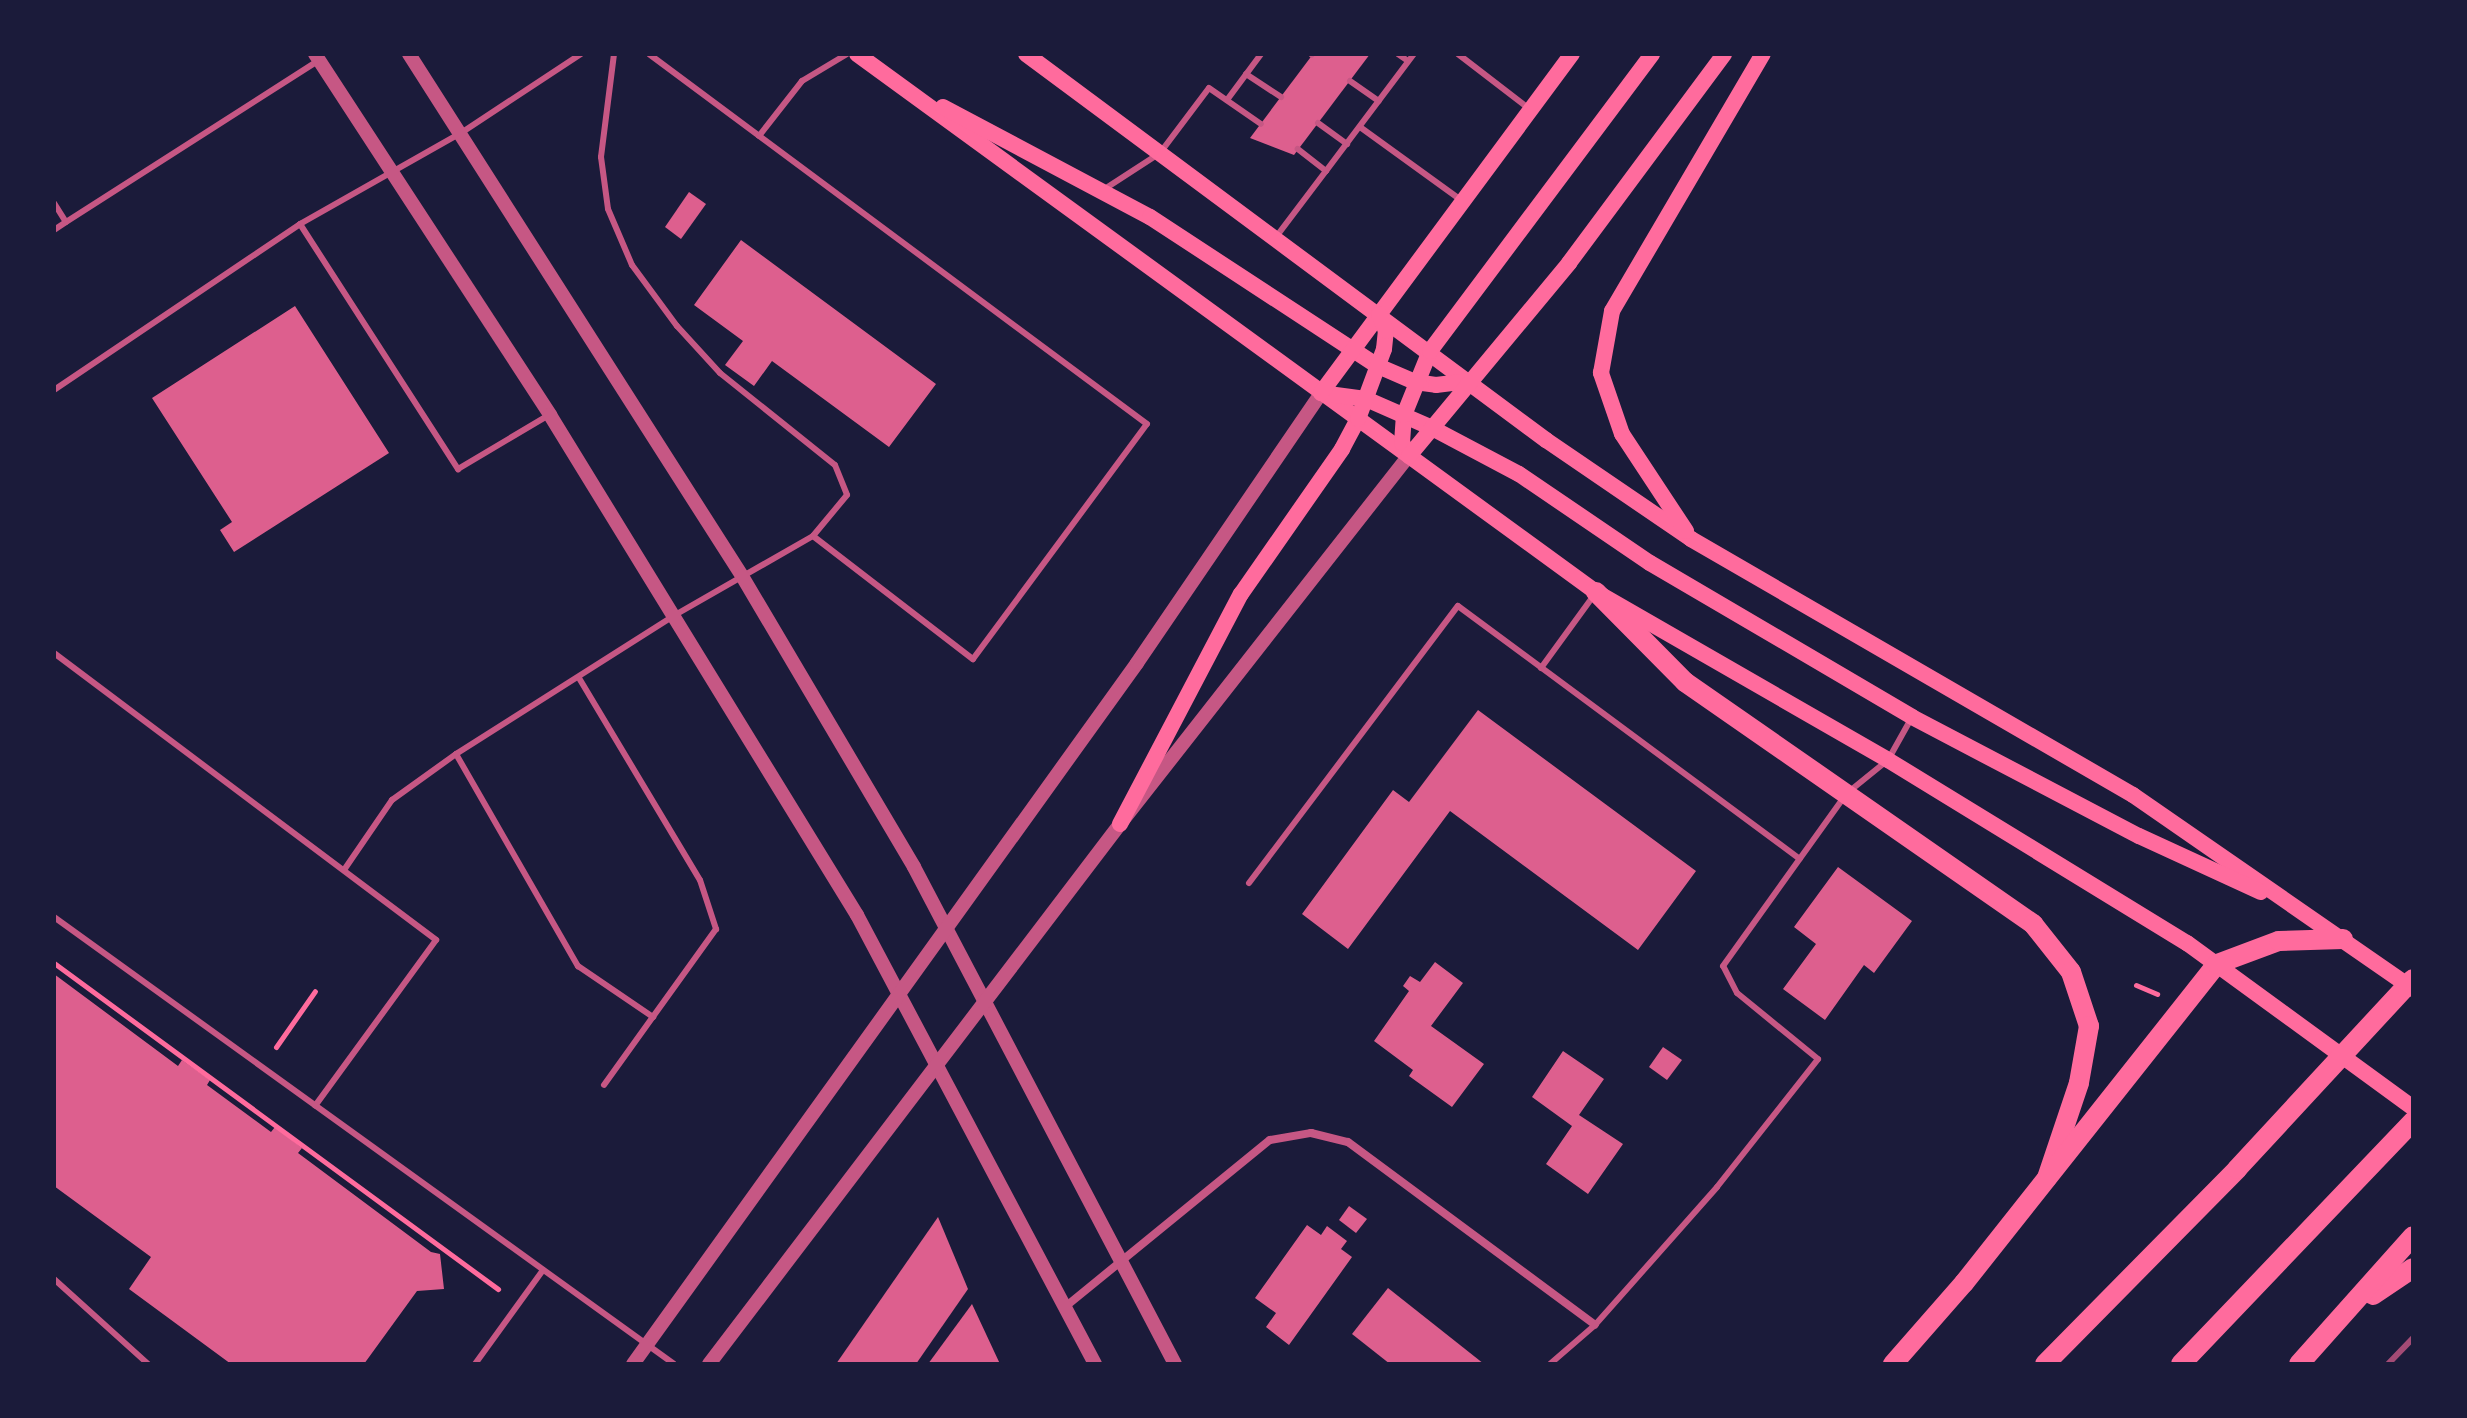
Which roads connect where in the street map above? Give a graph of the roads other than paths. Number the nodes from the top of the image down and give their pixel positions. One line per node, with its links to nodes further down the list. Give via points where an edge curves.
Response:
1 (409, 54): 28 (street)
2 (581, 54): 28 (lane)
3 (614, 54): 56 (lane, via 601,157 608,209 632,265 677,326 720,373 835,465 847,495)
4 (649, 54): 29 (lane)
5 (847, 54): 29 (lane, via 802,81)
6 (857, 54): 19 (main road)
7 (1026, 54): 32 (main road)
8 (1261, 54): 18 (lane)
9 (1398, 54): 17 (lane)
10 (1414, 54): 17 (lane)
11 (1458, 54): 24 (lane)
12 (1572, 54): 24 (main road)
13 (1652, 54): 44 (main road)
14 (1724, 54): 46 (main road, via 1569,263)
15 (1763, 54): 57 (main road, via 1612,311 1601,373 1622,434)
16 (317, 57): 34 (street); 38 (lane)
17 (1408, 61): 23 (lane)
18 (1246, 74): 21 (lane); 22 (lane)
19 (893, 81): 35 (main road); 49 (main road)
20 (1350, 81): 23 (lane)
21 (1281, 97)
22 (1227, 100): 26 (lane); 32 (lane, via 1209,88)
23 (1379, 101): 27 (lane)
24 (1531, 110): 36 (main road)
25 (1318, 123): 30 (lane)
26 (1261, 124)
27 (1360, 127): 30 (lane); 36 (lane)
28 (461, 133): 34 (lane); 58 (street)
29 (759, 136): 56 (lane, via 1147,424 973,659)
30 (1347, 144): 33 (lane)
31 (1298, 149): 33 (lane)
32 (1160, 153): 35 (lane); 41 (main road)
33 (1326, 171): 41 (lane)
34 (393, 173): 39 (lane); 51 (street)
35 (1102, 190): 43 (main road, via 1215,257)
36 (1463, 201): 42 (main road)
37 (54, 203): 38 (lane)
38 (66, 222): 40 (lane)
39 (300, 224): 48 (lane); 51 (lane, via 458,469)
40 (54, 230)
41 (1276, 237): 42 (main road)
42 (1378, 312): 43 (main road); 44 (main road); 45 (main road, via 1386,331)
43 (1351, 350): 45 (main road); 49 (main road)
44 (1430, 351): 46 (main road); 47 (main road)
45 (1378, 366): 47 (main road); 50 (main road)
46 (1470, 381): 47 (main road); 54 (main road); 57 (main road)
47 (1415, 382): 52 (main road)
48 (54, 390)
49 (1321, 393): 50 (main road); 53 (main road); 74 (street)
50 (1366, 399): 52 (main road); 53 (main road)
51 (550, 415): 60 (street)
52 (1404, 415): 54 (main road); 55 (main road, via 1402,443)
53 (1358, 419): 55 (main road); 68 (main road, via 1241,594)
54 (1432, 428): 55 (main road); 64 (main road, via 1519,474 1650,563)
55 (1409, 456): 59 (main road); 68 (street)
56 (813, 536): 58 (lane)
57 (1691, 539): 72 (main road, via 2133,795)
58 (742, 576): 60 (lane); 74 (street)
59 (1596, 592): 62 (lane); 66 (main road); 67 (main road, via 1685,682)
60 (675, 615): 63 (lane); 79 (street, via 857,915)
61 (54, 653): 70 (lane)
62 (1541, 668): 69 (lane); 71 (lane, via 1458,606)
63 (579, 678): 65 (lane); 81 (lane, via 700,880 716,929)
64 (1912, 717): 66 (lane); 72 (main road, via 2139,836)
65 (456, 754): 70 (lane, via 392,800); 81 (lane, via 578,966)
66 (1888, 760): 67 (lane); 76 (main road)
67 (1846, 794): 69 (lane); 87 (main road, via 2033,924 2071,972 2089,1026 2079,1083)
68 (1120, 824): 80 (street)
69 (1800, 859): 95 (lane, via 1723,966 1737,993 1818,1059 1717,1187)
70 (344, 870): 84 (lane, via 436,940)
71 (1249, 883)
72 (2303, 911): 75 (main road)
73 (54, 917): 84 (lane)
74 (947, 928): 79 (street); 80 (street)
75 (2343, 939): 76 (main road, via 2279,941); 78 (main road)
76 (2217, 964): 85 (main road); 87 (main road)
77 (2413, 979): 106 (main road, via 2237,1169)
78 (2413, 989)
79 (899, 994): 82 (street); 96 (street)
80 (986, 1001): 82 (street); 89 (street)
81 (653, 1017): 83 (lane)
82 (937, 1065): 93 (street); 101 (street)
83 (604, 1085)
84 (315, 1106): 91 (lane)
85 (2413, 1108)
86 (2413, 1121): 107 (main road)
87 (2047, 1178): 105 (main road)
88 (2413, 1236): 94 (main road)
89 (1122, 1261): 93 (street); 95 (street, via 1270,1140 1311,1133 1348,1142); 103 (street)
90 (2413, 1268): 94 (main road)
91 (543, 1270): 96 (lane); 98 (lane)
92 (54, 1279): 97 (lane)
93 (1064, 1308): 102 (street)
94 (2349, 1311): 108 (main road)
95 (1595, 1325): 104 (lane)
96 (647, 1344): 99 (street); 100 (lane)
97 (148, 1364)
98 (475, 1364)
99 (633, 1364)
100 (674, 1364)
101 (709, 1364)
102 (1095, 1364)
103 (1175, 1364)
104 (1550, 1364)
105 (1893, 1364)
106 (2045, 1364)
107 (2181, 1364)
108 (2299, 1364)

